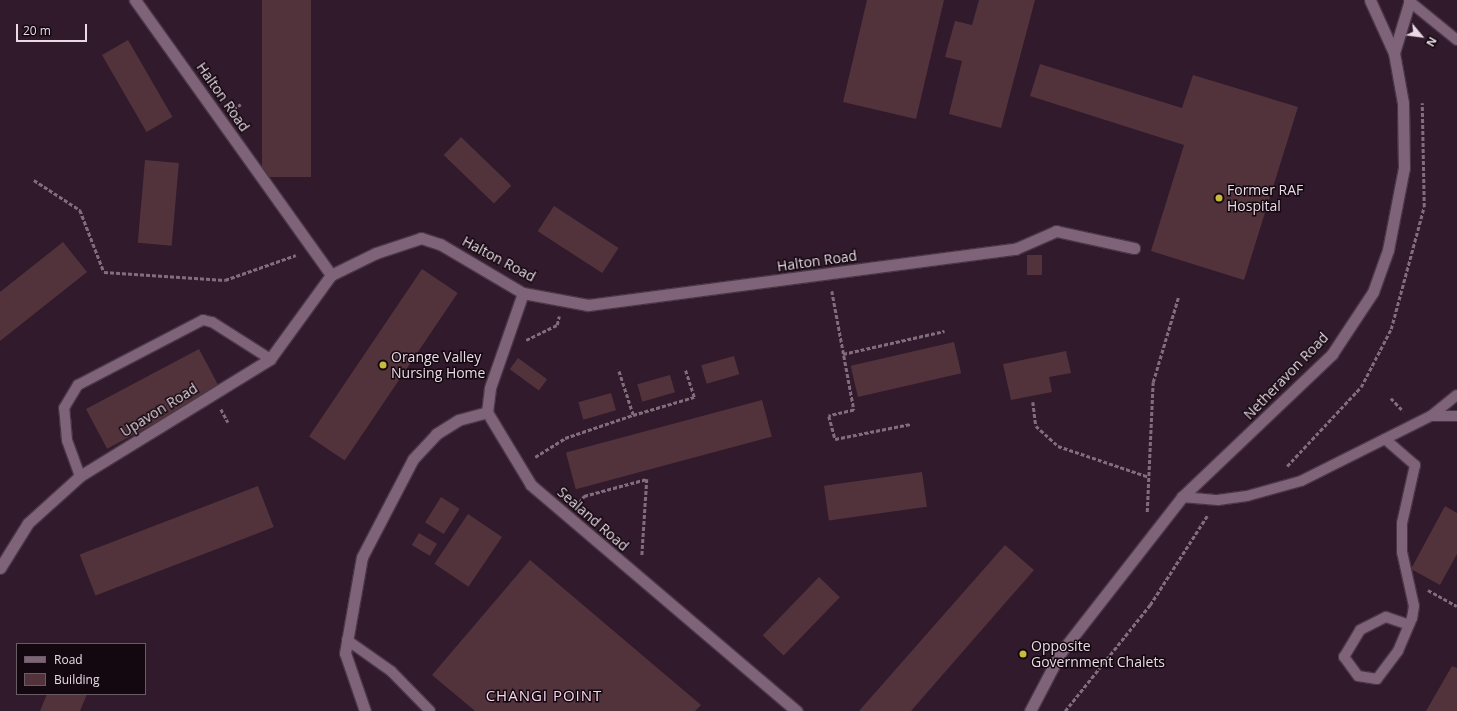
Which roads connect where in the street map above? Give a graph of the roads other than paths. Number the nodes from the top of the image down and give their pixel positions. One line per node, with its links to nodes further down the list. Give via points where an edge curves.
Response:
1 (135, 0): 7 (street, Halton Road)
2 (1370, 0): 5 (street, Netheravon Road)
3 (1409, 1): 4 (lane); 5 (street)
4 (1457, 40)
5 (1394, 53): 16 (street, Netheravon Road, via 1403,103 1404,168 1388,250 1373,292 1332,354 1263,424)
6 (1134, 248): 8 (street, Halton Road, via 1056,231 1015,249 588,305)
7 (331, 275): 8 (street, Halton Road, via 376,253 420,238 440,244); 9 (street, Upavon Road)
8 (523, 293): 11 (street, via 490,388)
9 (270, 359): 15 (street, Upavon Road); 15 (lane, via 212,322 203,320 78,385 64,408 67,440)
10 (1457, 395): 12 (lane)
11 (487, 412): 19 (street, via 458,420 436,434 413,459 362,557); 22 (street, Sealand Road, via 531,485)
12 (1430, 416): 13 (lane); 14 (lane)
13 (1457, 416)
14 (1384, 439): 16 (lane, via 1301,481 1247,496 1218,500); 18 (lane, via 1414,465 1402,522 1402,552 1414,606)
15 (80, 476): 17 (street, Upavon Road, via 28,523)
16 (1182, 497): 23 (street, Netheravon Road, via 1061,652)
17 (0, 568)
18 (1408, 626): 18 (lane, via 1398,651 1377,679 1358,676 1344,657 1360,630 1386,617)
19 (347, 640): 20 (street, via 345,653); 21 (lane, via 391,672)
20 (365, 711)
21 (430, 711)
22 (797, 711)
23 (1030, 711)

